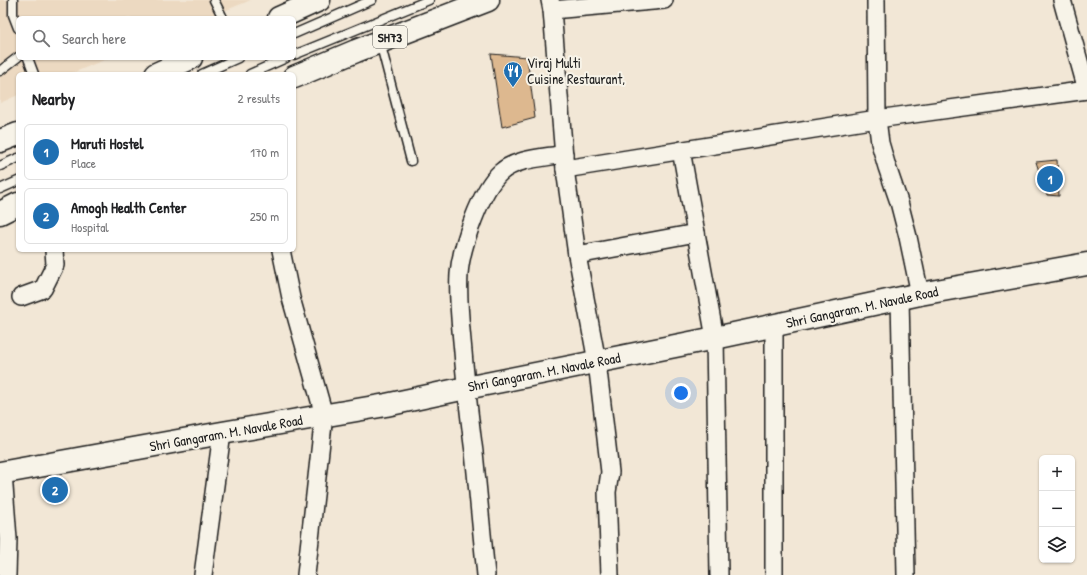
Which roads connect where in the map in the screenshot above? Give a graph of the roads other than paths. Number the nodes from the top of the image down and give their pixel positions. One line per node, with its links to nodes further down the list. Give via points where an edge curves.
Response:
1 (13, 0): 13 (lane)
2 (214, 0): 11 (lane)
3 (319, 0): 12 (main road)
4 (372, 0): 14 (lane)
5 (430, 0): 16 (lane)
6 (488, 0): 15 (main road, SH73)
7 (664, 0): 10 (street)
8 (876, 0): 29 (street)
9 (1062, 0): 28 (street)
10 (551, 5): 35 (street)
11 (222, 16)
12 (283, 16)
13 (16, 23)
14 (296, 33)
15 (380, 41): 27 (main road, SH73); 34 (lane)
16 (296, 54)
17 (16, 59): 22 (lane)
18 (29, 60): 23 (lane)
19 (187, 60): 24 (main road)
20 (234, 60): 25 (lane)
21 (282, 60): 26 (lane)
22 (0, 71)
23 (33, 72)
24 (160, 72)
25 (206, 72)
26 (254, 72)
27 (296, 76)
28 (1087, 90): 29 (street)
29 (877, 119): 32 (street); 46 (street, via 880,143 908,237)
30 (16, 135): 31 (main road)
31 (0, 141)
32 (681, 150): 35 (street); 41 (street)
33 (16, 159): 36 (lane)
34 (411, 161)
35 (565, 161): 44 (street); 51 (street, via 510,165 490,185 481,201 463,252 460,273 459,299)
36 (0, 166)
37 (16, 182): 38 (lane)
38 (0, 189)
39 (16, 205): 40 (main road)
40 (0, 213)
41 (696, 233): 44 (street); 49 (street)
42 (54, 252): 47 (street, via 55,265 43,289)
43 (281, 252): 52 (street, via 291,298)
44 (577, 256): 50 (street)
45 (1087, 264): 46 (main road, Shri Gangaram. M. Navale Road)
46 (910, 296): 48 (main road, Shri Gangaram. M. Navale Road); 62 (street)
47 (21, 297)
48 (774, 326): 49 (main road, Shri Gangaram. M. Navale Road); 61 (street)
49 (715, 338): 50 (main road, Shri Gangaram. M. Navale Road); 60 (street)
50 (597, 362): 51 (main road, Shri Gangaram. M. Navale Road); 59 (street, via 610,472 607,492)
51 (466, 388): 52 (main road, Shri Gangaram. M. Navale Road); 58 (street)
52 (324, 415): 53 (main road, Shri Gangaram. M. Navale Road); 57 (street)
53 (222, 433): 54 (main road, Shri Gangaram. M. Navale Road); 56 (street)
54 (1, 473): 55 (street, via 8,538)
55 (7, 575)
56 (203, 575)
57 (306, 575)
58 (486, 575)
59 (610, 575)
60 (719, 575)
61 (774, 575)
62 (906, 575)

